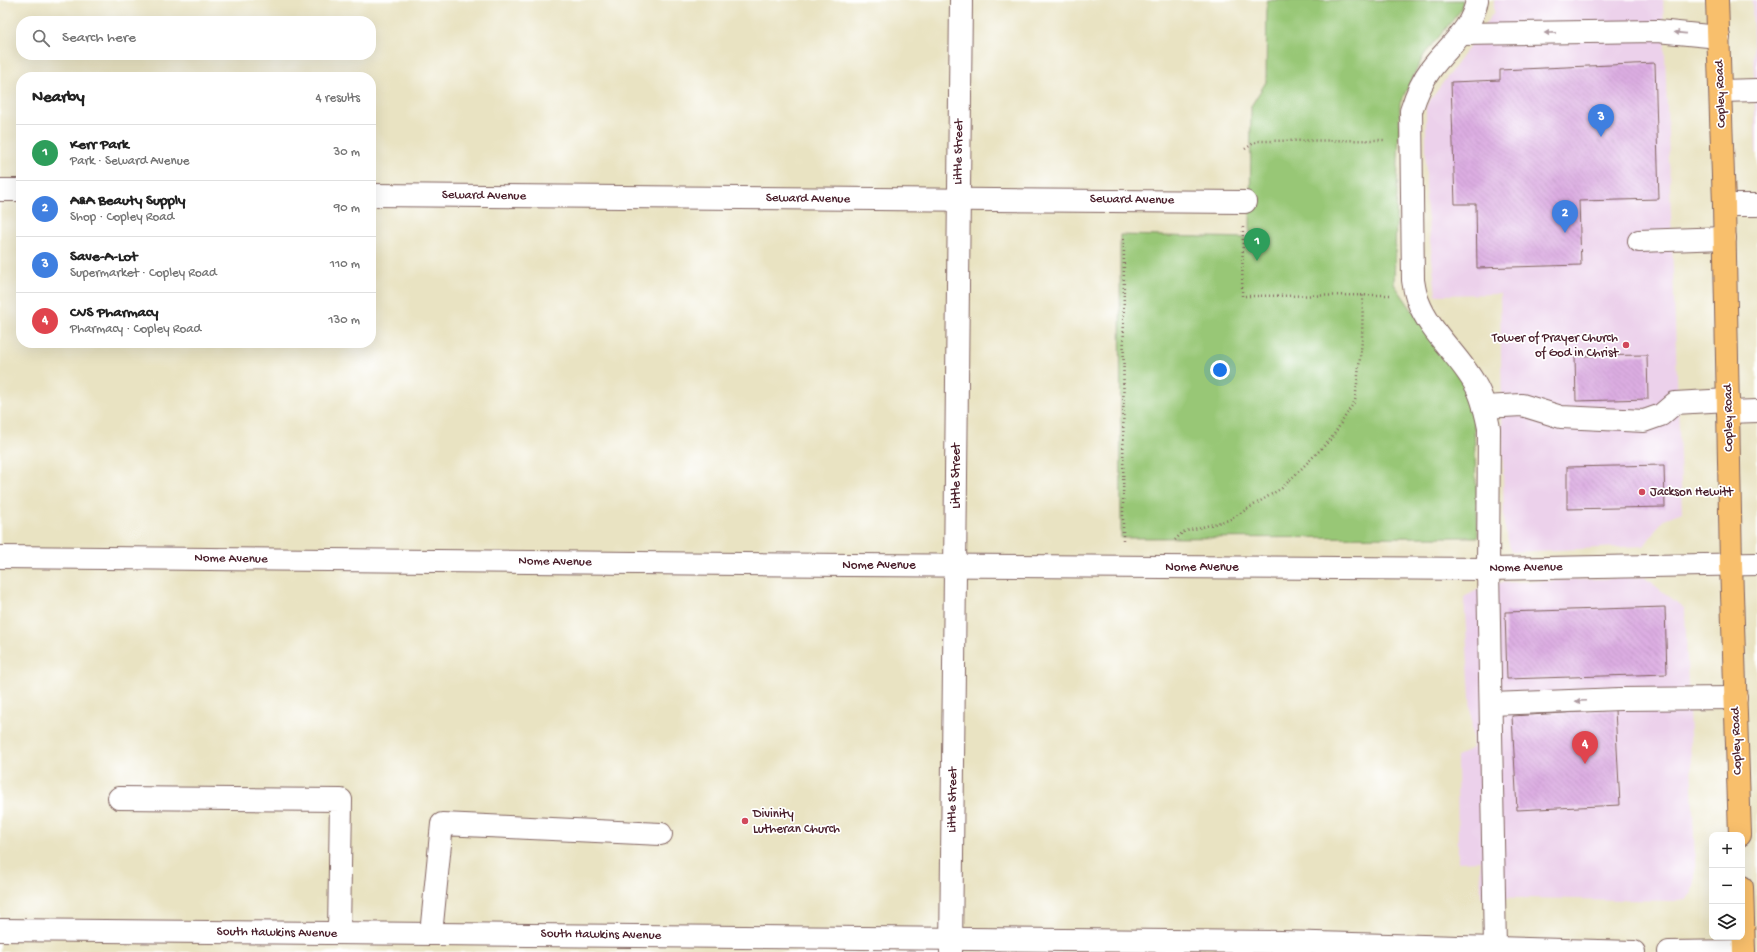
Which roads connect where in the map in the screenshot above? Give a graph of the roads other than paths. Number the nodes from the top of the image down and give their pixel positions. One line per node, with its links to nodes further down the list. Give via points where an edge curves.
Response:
1 (961, 0): 11 (street, Little Street)
2 (1478, 0): 4 (street)
3 (1717, 0): 5 (main road, Copley Road)
4 (1462, 34): 5 (street, one-way to 4, via 1657,30); 18 (street, via 1432,68 1418,90 1411,111 1413,280 1418,301 1429,322 1463,365 1476,386)
5 (1719, 37): 7 (main road, Copley Road)
6 (1757, 90): 7 (street)
7 (1720, 91): 13 (main road, Copley Road)
8 (0, 190): 9 (street)
9 (16, 190)
10 (376, 195): 11 (street, Seward Avenue)
11 (959, 200): 12 (street, Seward Avenue); 23 (street, Little Street)
12 (1244, 202)
13 (1724, 205): 14 (street); 15 (main road, Copley Road)
14 (1757, 205)
15 (1725, 238): 16 (street); 17 (main road, Copley Road)
16 (1640, 241)
17 (1728, 406): 18 (street, via 1675,403 1661,415 1644,421 1561,417 1522,405); 19 (street); 21 (main road, Copley Road)
18 (1484, 407): 24 (street, via 1489,428)
19 (1757, 411)
20 (0, 556): 23 (street, Nome Avenue)
21 (1731, 564): 22 (street, Nome Avenue); 24 (street, Nome Avenue); 25 (main road, Copley Road)
22 (1757, 564)
23 (956, 566): 24 (street, Nome Avenue); 35 (street, Little Street)
24 (1488, 568): 26 (street)
25 (1736, 698): 26 (street, one-way to 26); 28 (main road, Copley Road)
26 (1491, 704): 37 (street)
27 (119, 798): 32 (street, via 341,800)
28 (1740, 832)
29 (661, 834): 33 (street, via 442,824)
30 (1744, 904): 38 (main road)
31 (0, 930): 32 (street, South Hawkins Avenue)
32 (339, 933): 33 (street, South Hawkins Avenue)
33 (431, 934): 34 (street, South Hawkins Avenue)
34 (527, 943): 35 (street, South Hawkins Avenue, via 824,937)
35 (951, 946): 36 (street, South Hawkins Avenue, via 1056,940)
36 (1281, 947): 37 (street, South Hawkins Avenue)
37 (1496, 948): 39 (street, South Hawkins Avenue)
38 (1748, 951): 40 (street)
39 (1634, 952)
40 (1669, 952)

